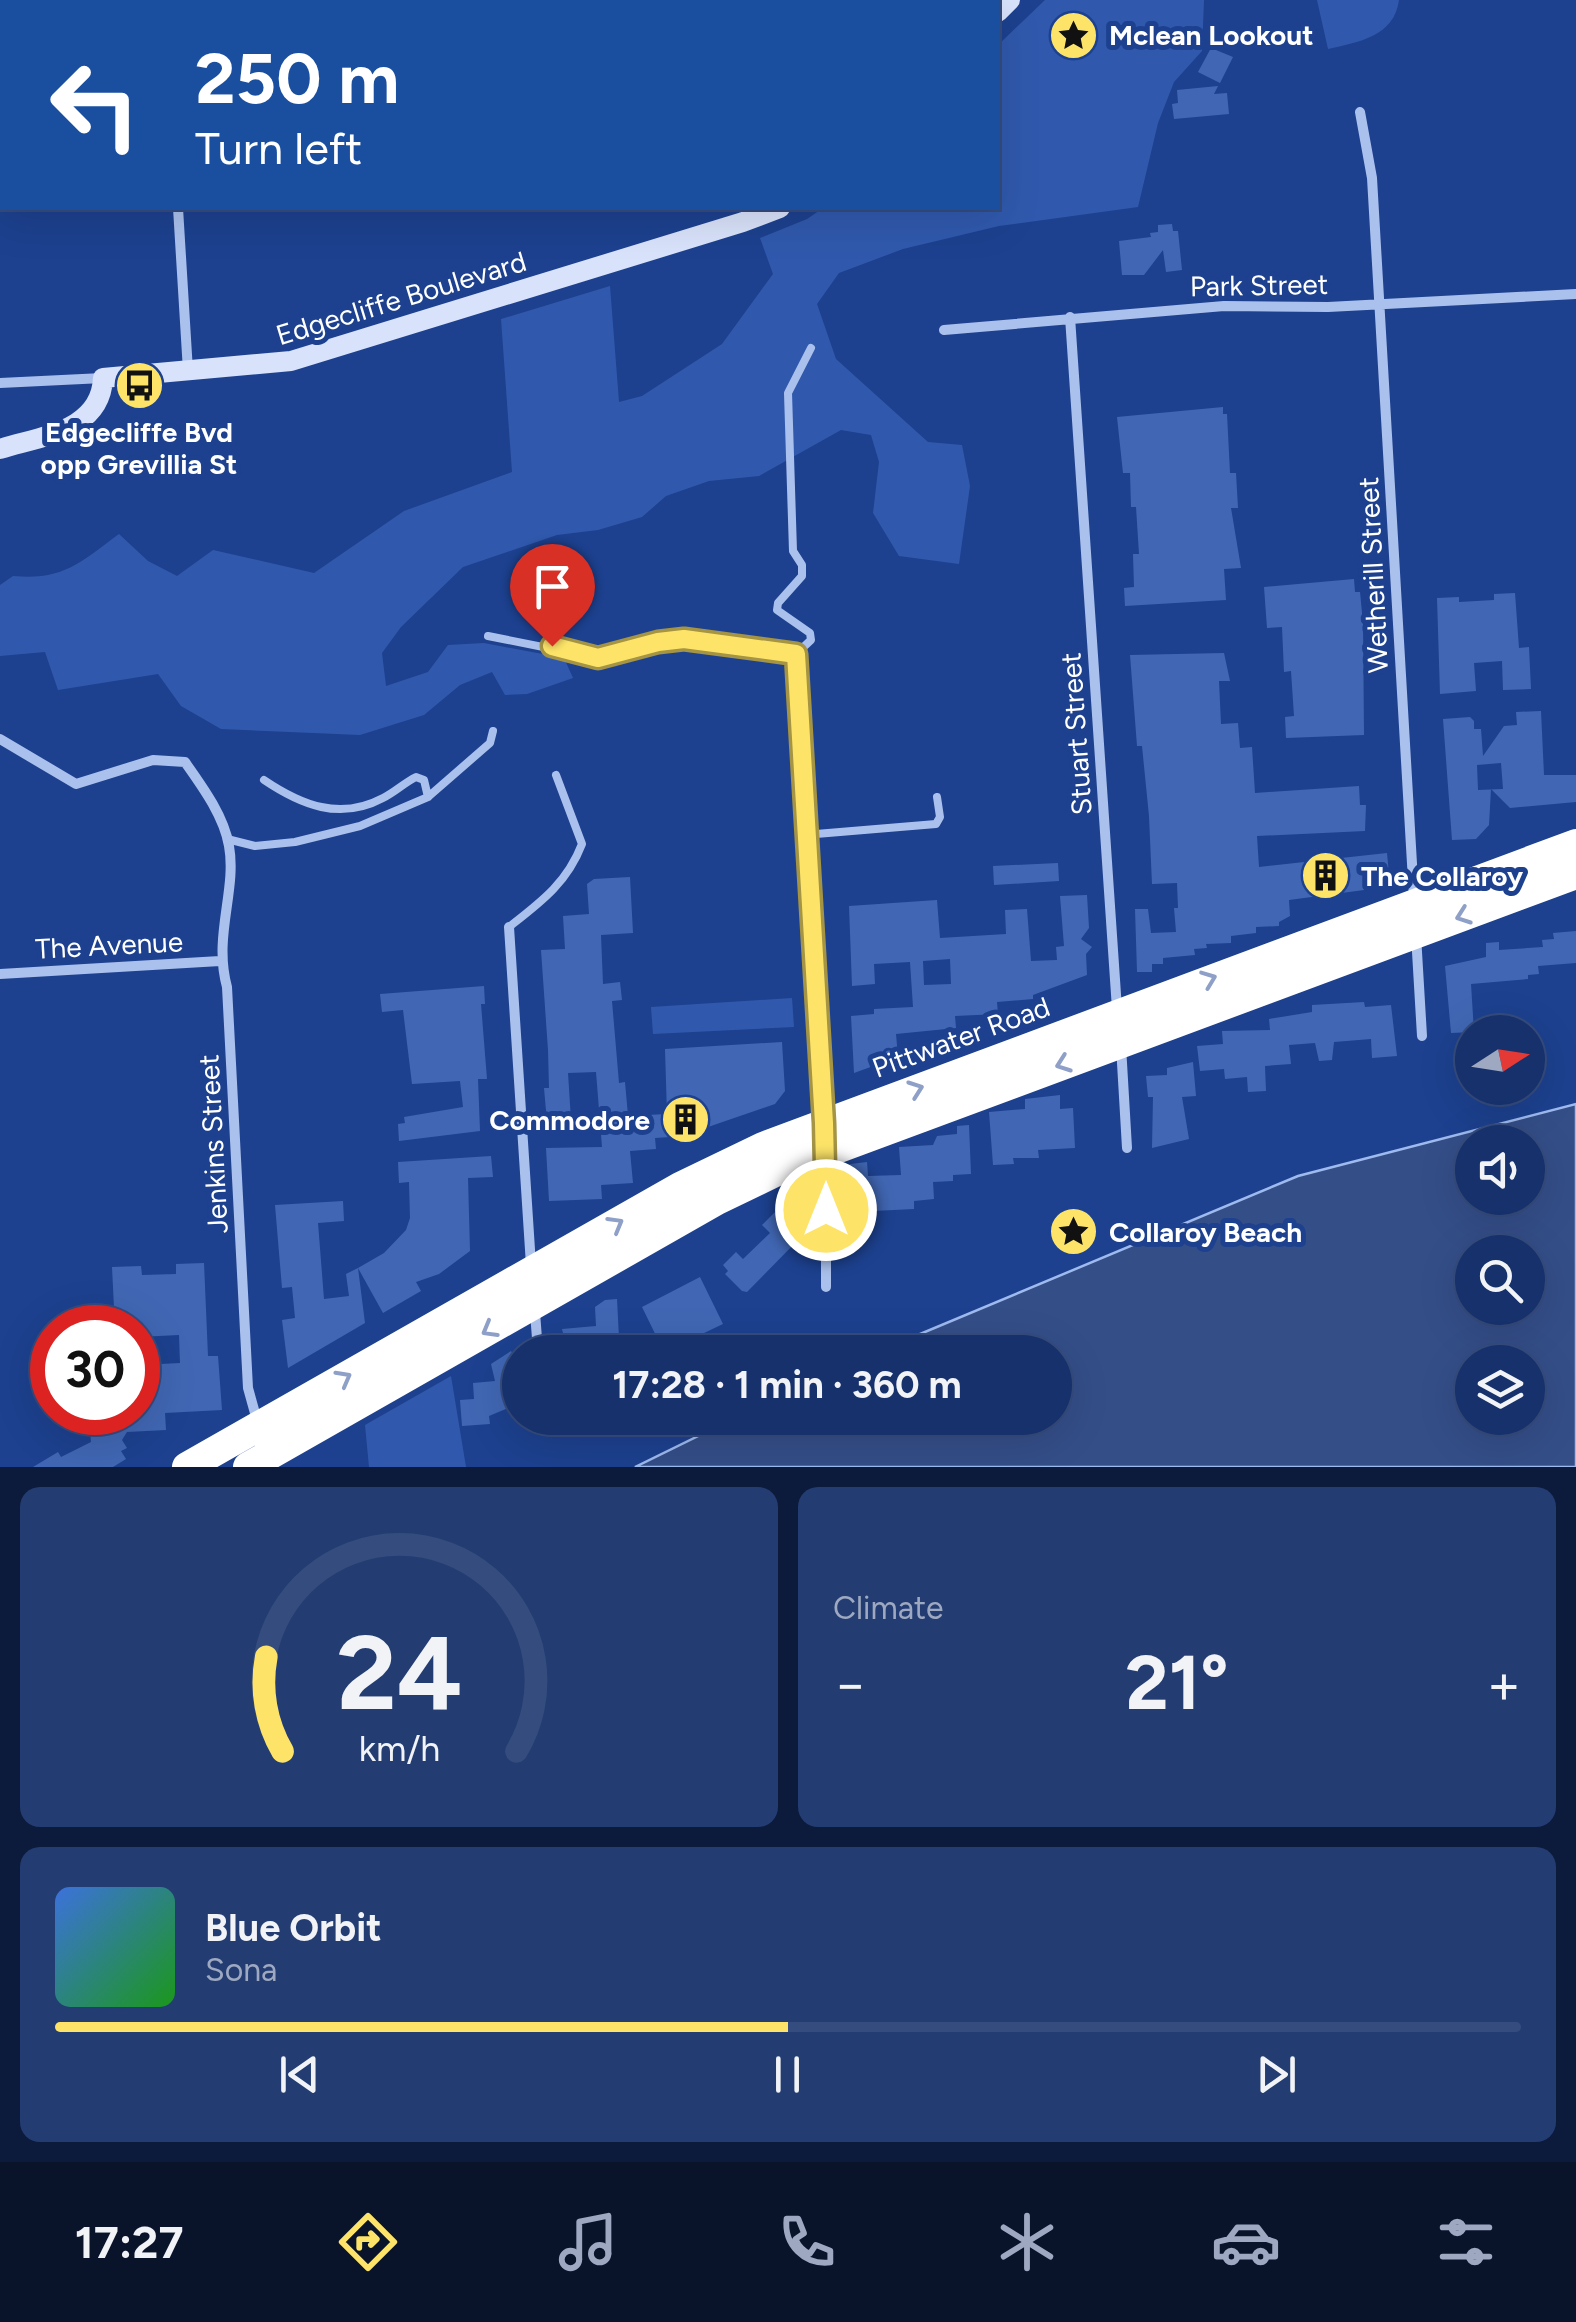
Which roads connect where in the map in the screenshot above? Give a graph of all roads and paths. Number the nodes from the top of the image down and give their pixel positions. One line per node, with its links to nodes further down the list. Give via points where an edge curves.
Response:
1 (1360, 112): 5 (street, Wetherill Street, via 1372,178)
2 (178, 210): 9 (street)
3 (770, 210): 9 (street, Edgecliffe Boulevard, via 290,361)
4 (1576, 294): 5 (street, Park Street)
5 (1380, 304): 6 (street, Park Street); 25 (street, Wetherill Street)
6 (1070, 317): 7 (street, Park Street); 30 (street, Stuart Street)
7 (944, 330)
8 (811, 348): 14 (lane, via 788,393 793,551 802,576 777,610 810,633)
9 (188, 372): 10 (street, Edgecliffe Boulevard)
10 (103, 378): 11 (street); 12 (street, via 88,417)
11 (0, 383)
12 (0, 449)
13 (488, 636): 14 (lane, via 598,658 684,639)
14 (796, 654): 22 (street)
15 (493, 731): 19 (lane, via 490,742)
16 (0, 739): 21 (street, via 76,784 154,760 185,762)
17 (556, 775): 26 (lane, via 582,844 557,890)
18 (264, 780): 19 (lane, via 322,809 349,810 384,798 416,776)
19 (428, 797): 21 (lane, via 360,826 295,842 255,846)
20 (938, 798): 22 (lane, via 936,824)
21 (226, 835): 28 (street, Jenkins Street)
22 (804, 835): 32 (street)
23 (1576, 844): 25 (highway, Pittwater Road)
24 (1576, 874): 27 (highway, Pittwater Road, one-way to 27)
25 (1414, 902): 27 (street, Wetherill Street); 30 (highway, Pittwater Road, one-way to 25)
26 (509, 926): 34 (street)
27 (1416, 933): 30 (highway, Pittwater Road); 31 (street, Wetherill Street)
28 (220, 962): 29 (street, The Avenue); 38 (street, Jenkins Street, via 227,987 248,1388)
29 (0, 974)
30 (1119, 1028): 32 (highway, Pittwater Road); 33 (street, Stuart Street)
31 (1422, 1036)
32 (825, 1138): 34 (highway, Pittwater Road, one-way to 32, via 763,1147); 35 (street); 36 (highway, Pittwater Road)
33 (1128, 1148)
34 (531, 1272): 36 (street); 38 (highway, Pittwater Road, one-way to 34)
35 (826, 1287)
36 (534, 1304): 37 (street); 39 (highway, Pittwater Road, one-way to 39)
37 (537, 1335)
38 (258, 1425): 39 (street, Jenkins Street); 40 (highway, Pittwater Road)
39 (259, 1460)
40 (187, 1467)

